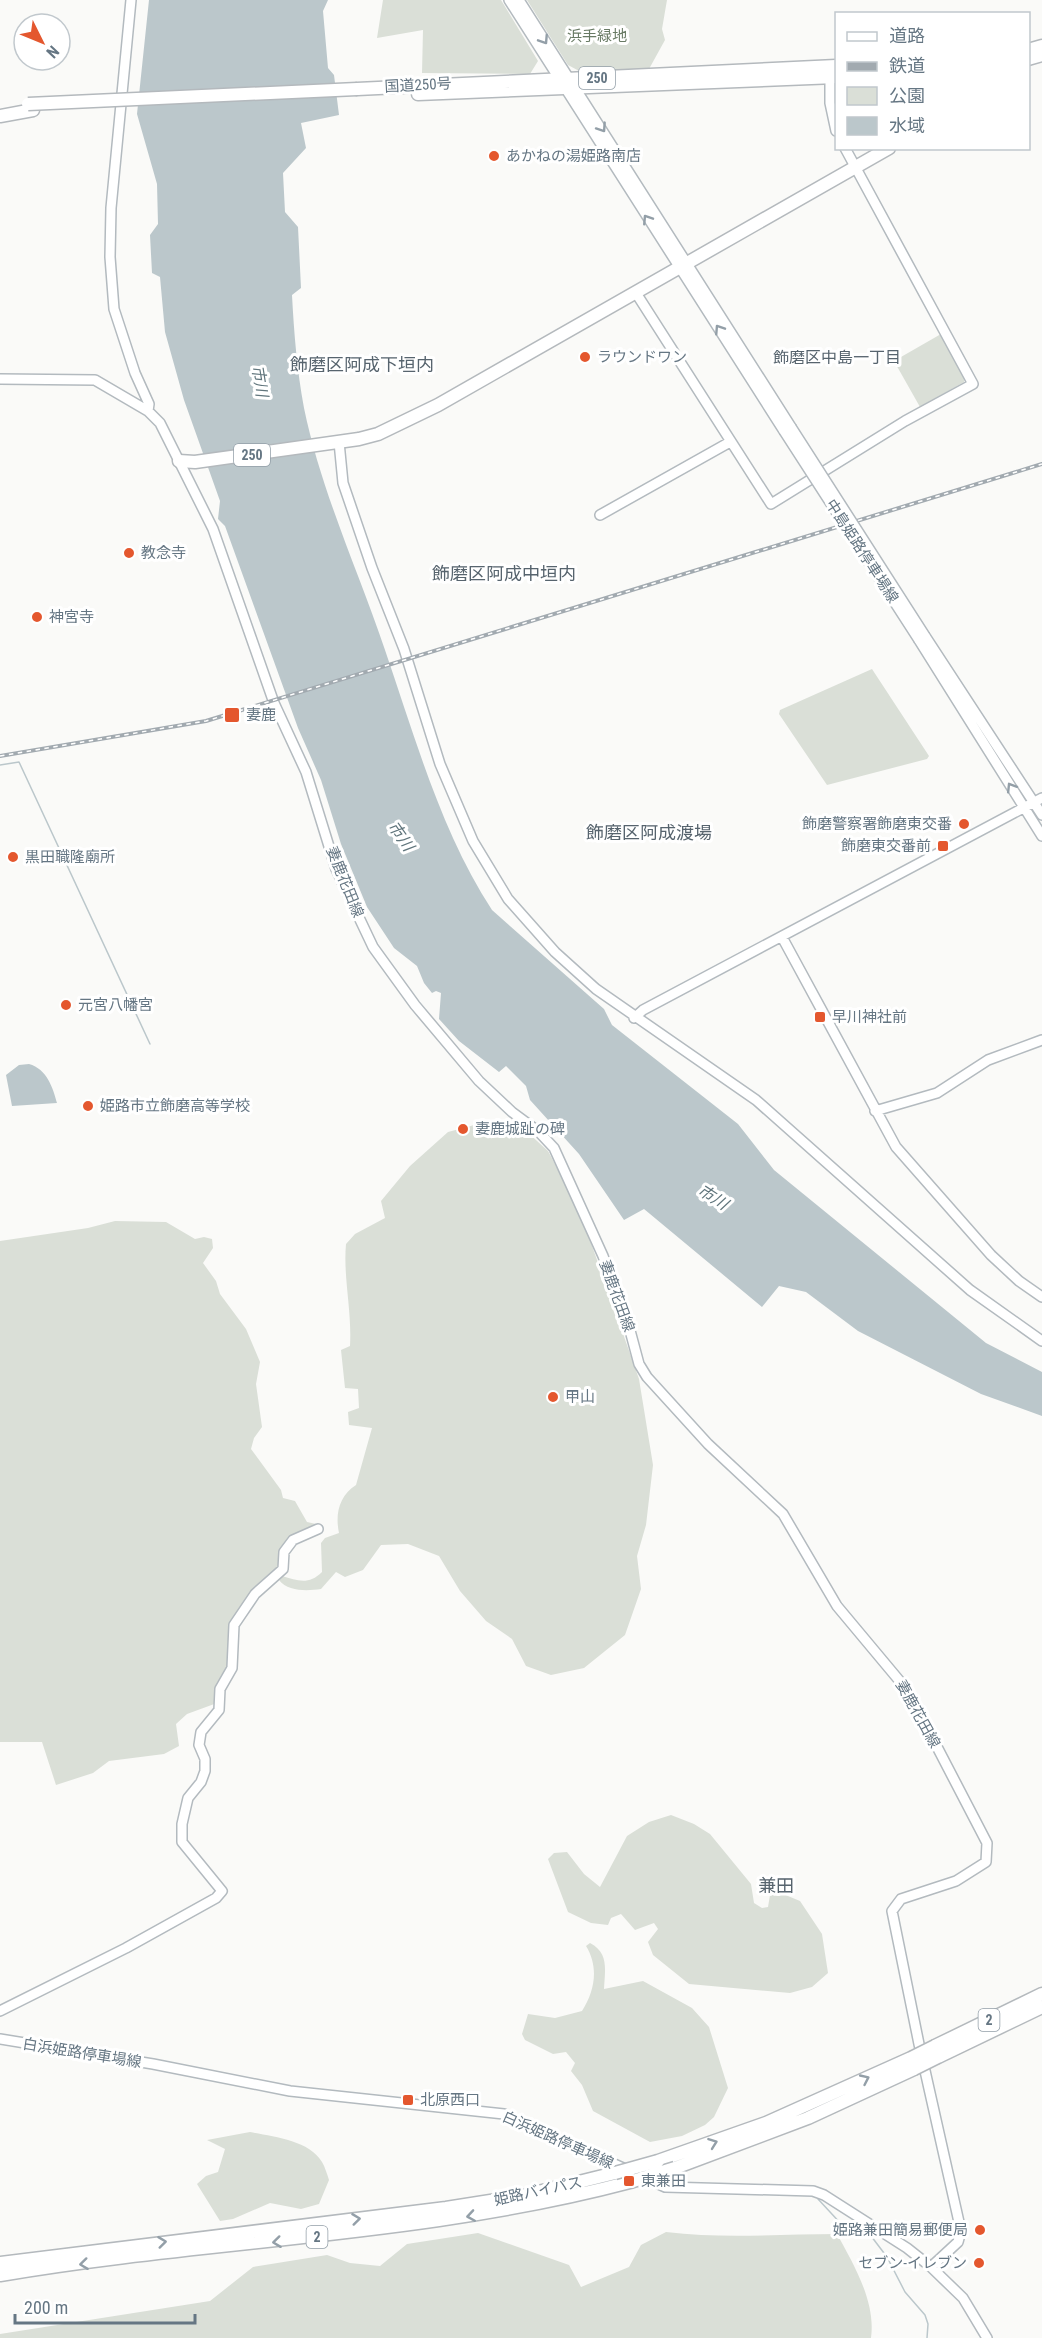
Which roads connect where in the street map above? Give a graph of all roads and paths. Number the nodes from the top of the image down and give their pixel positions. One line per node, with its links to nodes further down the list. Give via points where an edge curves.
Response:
1 (131, 0): 16 (street, via 110,257 114,309 149,404)
2 (509, 0): 5 (street)
3 (519, 0): 5 (street, one-way to 5)
4 (833, 72): 5 (highway, 国道250号 / 250); 9 (street, via 830,103)
5 (567, 84): 6 (highway, 国道250号 / 250); 13 (street, 中島姫路停車場線)
6 (31, 107): 7 (highway, 国道250号 / 250); 8 (highway, 国道250号 / 250)
7 (0, 109)
8 (0, 117)
9 (835, 123)
10 (846, 150): 12 (street)
11 (885, 150): 12 (highway, 250)
12 (855, 167): 13 (highway, 250); 18 (street, via 973,384 771,504)
13 (684, 265): 14 (highway, 250); 21 (street, 中島姫路停車場線, bridge)
14 (636, 293): 17 (highway, 250, via 405,422 378,434); 18 (street)
15 (0, 379): 16 (street, 妻鹿花田線, via 95,380)
16 (148, 411): 19 (street, 妻鹿花田線, via 160,423)
17 (339, 442): 19 (highway, 250); 27 (street, via 343,483 353,513 404,648 440,764 483,860 508,899 555,952)
18 (730, 442): 20 (street)
19 (179, 461): 40 (street, 妻鹿花田線, via 213,529 274,703 306,772 336,868 374,947 415,1005 479,1081 554,1148 603,1256 639,1364 647,1377 708,1444 783,1514 837,1606 908,1690 987,1844 986,1862 978,1869 948,1884 901,1899 892,1911 962,2231 958,2242)
20 (600, 515)
21 (922, 638): 22 (street, 中島姫路停車場線); 23 (street, 中島姫路停車場線, one-way to 21)
22 (1038, 800): 23 (street); 24 (street, 中島姫路停車場線)
23 (1024, 808): 25 (street, 中島姫路停車場線); 26 (street)
24 (1042, 816)
25 (1042, 836)
26 (782, 937): 27 (street); 29 (street)
27 (634, 1018): 31 (street, via 756,1100 970,1290)
28 (1042, 1040): 29 (street, via 988,1060 937,1093)
29 (875, 1112): 30 (street, via 907,1161 990,1255)
30 (1042, 1297)
31 (1042, 1341)
32 (318, 1529): 35 (street, via 293,1540 284,1552 283,1569 255,1594 234,1625 232,1668 220,1689 219,1710 201,1732 199,1745 205,1771 189,1798 182,1842 222,1891 126,1948)
33 (1042, 1994): 37 (highway, 姫路バイパス / 2)
34 (1042, 2007): 37 (highway, 姫路バイパス / 2)
35 (0, 2011)
36 (0, 2039): 40 (street, 白浜姫路停車場線, via 291,2091 504,2114 665,2187 805,2190 824,2195)
37 (937, 2052): 38 (highway, 姫路バイパス / 2, bridge)
38 (804, 2114): 39 (highway, 姫路バイパス / 2, one-way to 38, bridge, via 522,2196 615,2174); 41 (highway, 姫路バイパス / 2, one-way to 41, bridge, via 675,2168 564,2199 405,2226)
39 (0, 2263)
40 (931, 2267): 42 (street, 白浜姫路停車場線, via 963,2298)
41 (0, 2275)
42 (987, 2338)

